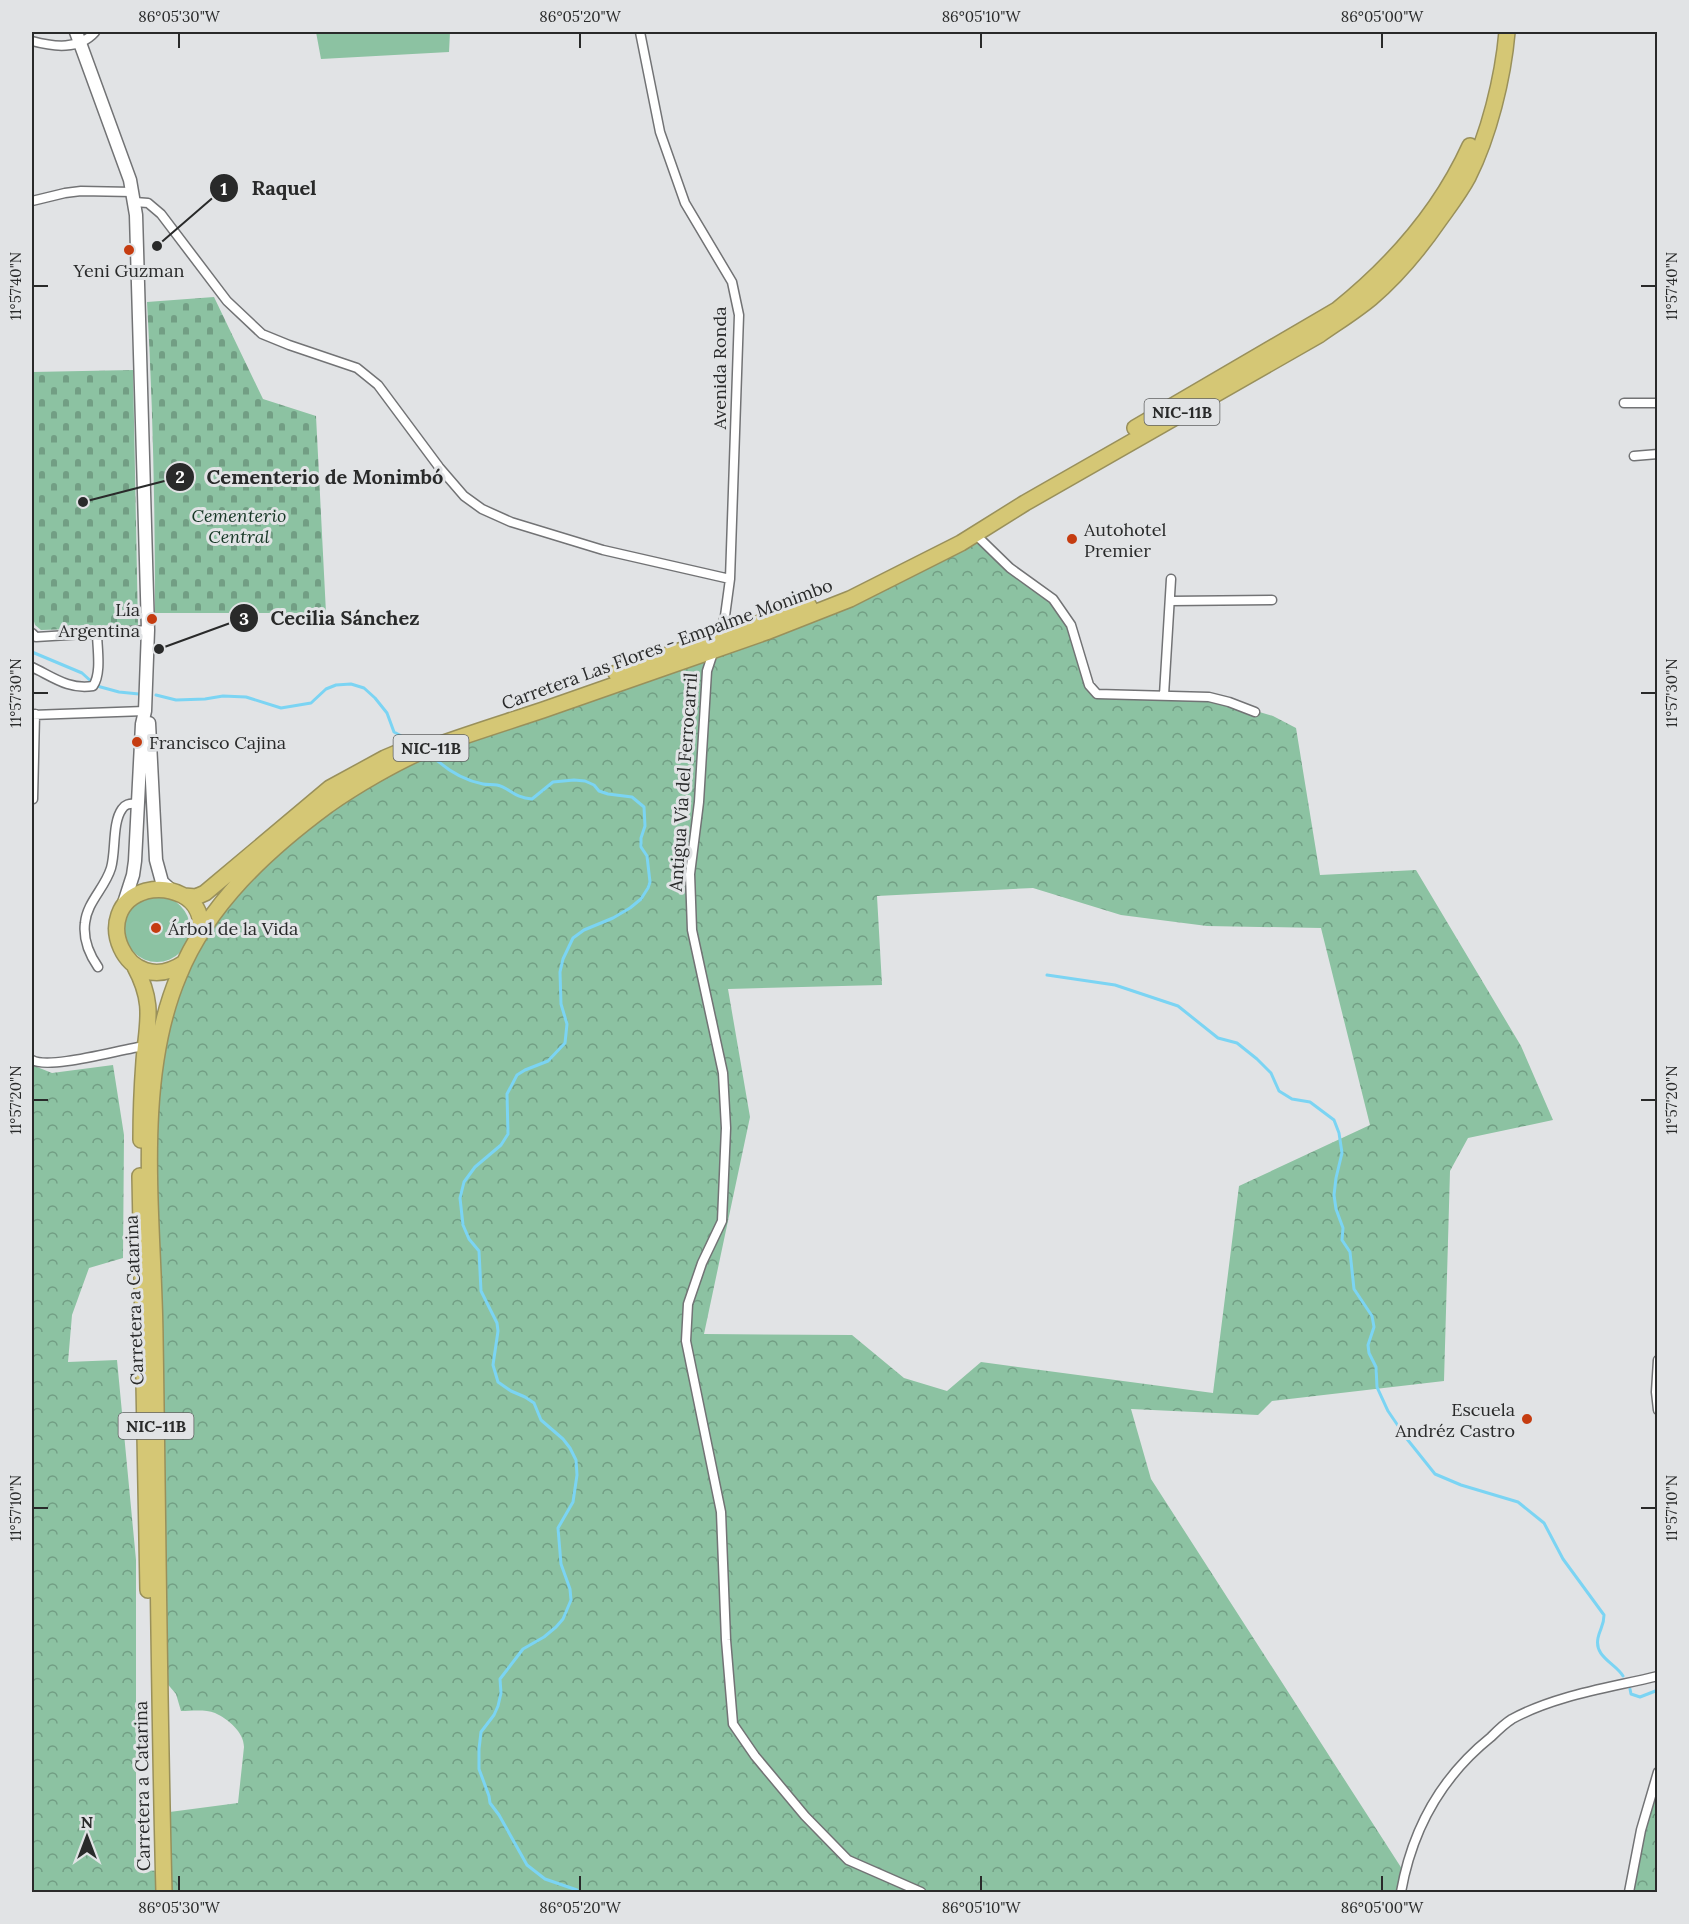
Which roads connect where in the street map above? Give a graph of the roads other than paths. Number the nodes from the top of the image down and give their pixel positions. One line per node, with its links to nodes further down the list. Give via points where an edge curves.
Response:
1 (95, 32): 5 (street, via 89,39)
2 (640, 32): 14 (street, Avenida Ronda, via 664,142 685,202 732,282 739,315)
3 (1497, 32): 21 (highway, Carretera Las Flores - Empalme Monimbo / NIC-11B, via 1478,122 1455,177 1395,258 1337,310 890,571)
4 (1507, 32): 13 (highway, Carretera Las Flores - Empalme Monimbo / NIC-11B, via 1498,87 1468,177 1420,246 1388,282 1319,335)
5 (78, 38): 6 (street, via 58,45); 7 (street)
6 (32, 41)
7 (134, 197): 8 (street, via 81,191); 14 (street, via 161,214 227,301 262,334 357,368 369,376 439,467 482,510 603,550); 18 (street)
8 (32, 201)
9 (1658, 403): 10 (street)
10 (1624, 404)
11 (1658, 454): 12 (street)
12 (1634, 456)
13 (975, 534): 21 (highway, Carretera Las Flores - Empalme Monimbo / NIC-11B, via 828,608); 23 (street, via 1010,568 1053,599 1071,626 1089,685 1097,693)
14 (730, 579): 21 (street, Avenida Ronda)
15 (1171, 579): 17 (street)
16 (1272, 600): 17 (street)
17 (1170, 602): 23 (street)
18 (148, 630): 19 (street); 24 (street)
19 (98, 632): 20 (street, via 36,637); 22 (street, via 98,669 93,686 69,686)
20 (32, 633)
21 (716, 644): 29 (highway, Carretera Las Flores - Empalme Monimbo / NIC-11B, via 385,758 330,788 205,893 196,897); 31 (highway, Carretera Las Flores - Empalme Monimbo / NIC-11B, via 424,751 362,783 318,813 264,859 229,894); 43 (street, Antigua Vía del Ferrocarril, via 707,671 690,874 692,930 723,1073 726,1140 722,1221 688,1304 686,1341 720,1512 733,1724 805,1816 848,1860)
22 (32, 667)
23 (1164, 695): 25 (street, via 1209,697)
24 (145, 711): 26 (street); 28 (street); 29 (street, via 158,872 162,882)
25 (1256, 712)
26 (33, 715): 27 (street)
27 (33, 799)
28 (138, 804): 30 (street, via 133,875); 33 (street, via 123,807 118,817 111,867 85,922 87,946)
29 (178, 893): 30 (highway, NIC-11B, via 157,889 143,892); 31 (highway, via 192,902 199,913)
30 (123, 906): 34 (highway, NIC-11B, via 117,934 123,952)
31 (201, 933): 32 (highway, NIC-11B)
32 (184, 963): 34 (highway, via 164,973); 42 (highway, Carretera a Catarina / NIC-11B, via 160,1036 149,1153)
33 (98, 967)
34 (135, 967): 35 (highway, Carretera a Catarina / NIC-11B, via 149,1005)
35 (145, 1046): 36 (street, via 57,1063); 41 (highway, Carretera a Catarina / NIC-11B, via 140,1217)
36 (32, 1060)
37 (1658, 1360): 38 (street)
38 (1658, 1410)
39 (1658, 1676): 44 (street, via 1560,1700 1511,1720 1481,1745 1458,1766 1434,1799 1412,1845)
40 (1658, 1772): 45 (street, via 1641,1830)
41 (155, 1893)
42 (164, 1893)
43 (921, 1893)
44 (1401, 1893)
45 (1629, 1893)

